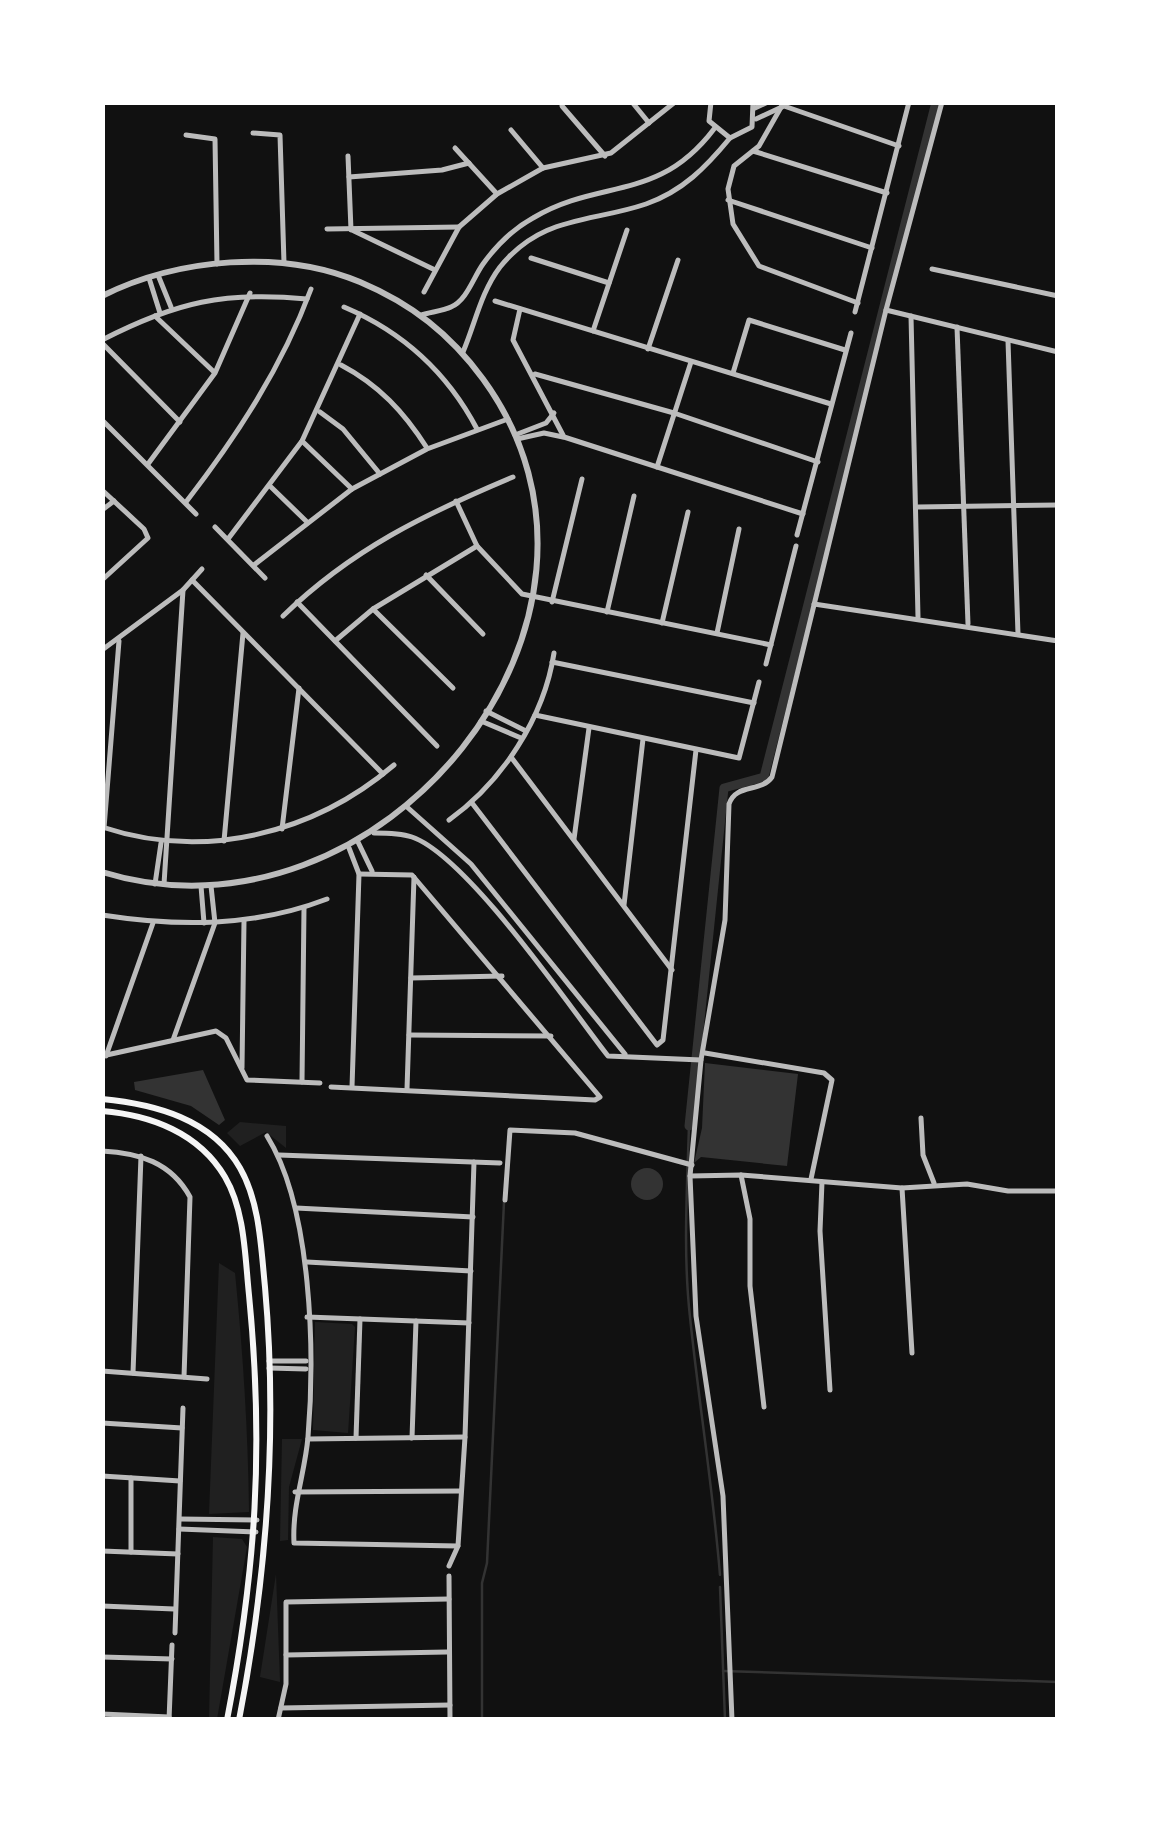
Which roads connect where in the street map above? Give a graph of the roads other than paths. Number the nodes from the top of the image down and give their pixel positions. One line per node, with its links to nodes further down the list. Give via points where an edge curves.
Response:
1 (632, 102): 12 (street)
2 (674, 102): 12 (street)
3 (702, 102): 10 (street)
4 (768, 102): 8 (street)
5 (910, 102): 18 (street)
6 (942, 102): 54 (street)
7 (784, 104): 11 (street); 18 (street); 20 (street)
8 (754, 105): 11 (street)
9 (562, 106): 22 (street)
10 (711, 106): 13 (street)
11 (756, 118): 17 (street, via 746,133)
12 (649, 122): 22 (street)
13 (714, 129): 17 (street); 57 (street, via 681,164 655,179 551,207 528,221 483,263 461,300)
14 (511, 130): 24 (street)
15 (253, 133): 37 (street, via 280,135)
16 (186, 135): 36 (street, via 215,139)
17 (730, 138): 67 (street, via 705,169 663,197 566,220 525,243 499,268)
18 (898, 146): 26 (street)
19 (455, 148): 23 (street)
20 (754, 150): 26 (street); 28 (street, via 734,166)
21 (348, 156): 25 (street)
22 (605, 156): 24 (street)
23 (468, 163): 25 (street); 27 (street)
24 (543, 168): 27 (street)
25 (349, 177): 31 (street)
26 (887, 193): 33 (street)
27 (497, 194): 29 (street)
28 (728, 200): 33 (street); 50 (street, via 756,265)
29 (460, 227): 31 (street); 38 (street)
30 (327, 229): 31 (street)
31 (351, 230): 38 (street)
32 (627, 230): 42 (street)
33 (872, 248): 50 (street)
34 (531, 258): 42 (street)
35 (678, 260): 65 (street)
36 (216, 264): 37 (street); 40 (street)
37 (284, 264): 57 (street, via 343,275)
38 (433, 269): 44 (street)
39 (932, 269): 47 (street)
40 (160, 280): 41 (street); 51 (street)
41 (151, 282): 46 (street); 58 (street)
42 (609, 284): 61 (street)
43 (311, 288): 48 (street)
44 (424, 292)
45 (250, 293): 48 (street); 51 (street); 71 (street)
46 (102, 296)
47 (1058, 296)
48 (307, 299): 99 (street, via 234,440)
49 (495, 301): 53 (street)
50 (858, 302): 55 (street)
51 (171, 307): 58 (street)
52 (344, 307): 56 (street)
53 (520, 308): 61 (street); 72 (street, via 513,340)
54 (886, 310): 59 (street); 125 (street)
55 (855, 312)
56 (360, 314): 70 (street); 81 (street, via 404,339 443,375)
57 (421, 314): 67 (street)
58 (158, 315): 64 (street); 71 (street)
59 (910, 316): 60 (street); 102 (street)
60 (958, 327): 63 (street); 103 (street)
61 (594, 332): 65 (street)
62 (850, 333): 66 (street)
63 (1008, 341): 68 (street); 101 (street)
64 (102, 342): 80 (street)
65 (648, 349): 69 (street)
66 (845, 350): 73 (street, via 749,320); 74 (street)
67 (463, 352): 79 (street)
68 (1058, 352)
69 (691, 362): 73 (street); 76 (street)
70 (341, 365): 75 (street); 86 (street, via 405,413)
71 (215, 373): 80 (street)
72 (532, 373): 76 (street); 77 (street)
73 (733, 374): 74 (street)
74 (831, 404): 87 (street)
75 (319, 412): 85 (street); 90 (street, via 343,429)
76 (674, 413): 87 (street); 89 (street)
77 (554, 414): 82 (street); 83 (street)
78 (102, 420): 88 (street)
79 (505, 420): 81 (street); 84 (street)
80 (180, 422): 88 (street)
81 (477, 429): 86 (street)
82 (529, 433): 83 (street); 84 (street)
83 (564, 437): 89 (street)
84 (516, 438): 122 (street, via 528,464 537,521)
85 (302, 441): 93 (street); 94 (street)
86 (427, 449): 90 (street)
87 (818, 462): 107 (street)
88 (148, 464): 99 (street)
89 (657, 467): 107 (street)
90 (380, 474): 94 (street)
91 (513, 477): 97 (street)
92 (582, 479): 124 (street)
93 (271, 487): 108 (street); 112 (street)
94 (352, 489): 108 (street)
95 (102, 490): 98 (street)
96 (634, 496): 127 (street)
97 (456, 500): 113 (street); 123 (street, via 390,532)
98 (114, 501): 104 (street); 119 (street, via 148,538)
99 (186, 502): 106 (street)
100 (1058, 505): 101 (street)
101 (1016, 506): 103 (street); 135 (street)
102 (918, 507): 103 (street); 129 (street)
103 (967, 507): 131 (street)
104 (102, 510)
105 (688, 512): 130 (street)
106 (196, 514)
107 (803, 514): 111 (street)
108 (306, 521): 115 (street)
109 (216, 526): 112 (street)
110 (739, 529): 133 (street)
111 (797, 535)
112 (228, 539): 115 (street)
113 (477, 546): 117 (street); 122 (street)
114 (796, 546): 139 (street)
115 (254, 566): 118 (street)
116 (202, 568): 120 (street)
117 (426, 576): 126 (street); 134 (street)
118 (266, 578)
119 (102, 580)
120 (192, 580): 121 (street); 132 (street)
121 (183, 590): 136 (street); 168 (street)
122 (532, 598): 124 (street); 148 (street)
123 (297, 602): 128 (street); 137 (street)
124 (552, 602): 127 (street)
125 (814, 604): 129 (street); 194 (street, via 771,779 730,798 725,920)
126 (374, 609): 137 (street); 146 (street)
127 (607, 612): 130 (street)
128 (282, 616)
129 (918, 617): 131 (street)
130 (662, 623): 133 (street)
131 (968, 624): 135 (street)
132 (242, 632): 145 (street); 167 (street)
133 (716, 633): 139 (street)
134 (483, 634)
135 (1018, 634): 138 (street)
136 (119, 640): 140 (street); 163 (street)
137 (334, 641): 155 (street)
138 (1058, 641)
139 (771, 645): 143 (street)
140 (102, 650)
141 (554, 653): 142 (street)
142 (552, 662): 147 (street); 149 (street)
143 (766, 664)
144 (759, 682): 147 (street)
145 (299, 688): 159 (street); 164 (street)
146 (453, 688)
147 (754, 704): 156 (street, via 739,758)
148 (486, 711): 150 (street); 152 (street)
149 (535, 715): 151 (street); 152 (street)
150 (481, 721): 153 (street); 161 (street)
151 (589, 728): 154 (street); 166 (street)
152 (526, 731): 153 (street)
153 (522, 738): 157 (street)
154 (643, 739): 156 (street); 180 (street)
155 (437, 746)
156 (696, 750): 188 (street)
157 (511, 757): 160 (street); 166 (street)
158 (394, 765): 159 (street)
159 (383, 774): 164 (street)
160 (472, 804): 162 (street); 188 (street, via 657,1044 663,1040)
161 (408, 808): 165 (street); 186 (street, via 451,842)
162 (449, 820)
163 (104, 828): 168 (street)
164 (282, 829): 167 (street)
165 (374, 834): 169 (street); 187 (street, via 413,837 442,854)
166 (574, 840): 180 (street)
167 (224, 841): 168 (street)
168 (165, 843): 175 (street); 175 (street, via 166,874)
169 (360, 846): 170 (street); 171 (street)
170 (352, 852): 173 (street); 177 (street)
171 (372, 871): 173 (street); 174 (street)
172 (102, 872): 175 (street)
173 (359, 874): 202 (street)
174 (414, 877): 189 (street); 190 (street)
175 (158, 881): 176 (street)
176 (202, 886): 177 (street); 185 (street)
177 (212, 890): 184 (street)
178 (327, 899): 179 (street)
179 (304, 908): 182 (street); 199 (street)
180 (624, 908): 188 (street)
181 (102, 915): 183 (street)
182 (244, 922): 184 (street); 198 (street)
183 (153, 923): 185 (street); 196 (street)
184 (215, 923): 185 (street); 193 (street)
185 (204, 924)
186 (547, 957): 187 (street); 195 (street)
187 (538, 964): 195 (street, via 608,1056)
188 (672, 970)
189 (502, 976): 190 (street); 192 (street)
190 (411, 978): 191 (street)
191 (409, 1035): 192 (street); 203 (street)
192 (552, 1036): 203 (street, via 600,1092 596,1100)
193 (172, 1041): 196 (street); 198 (street, via 221,1033)
194 (706, 1053): 197 (street); 216 (street, via 824,1073 832,1080)
195 (625, 1054): 197 (street)
196 (104, 1056)
197 (701, 1060): 213 (street)
198 (242, 1071): 199 (street, via 247,1080)
199 (302, 1082): 200 (street)
200 (320, 1083)
201 (331, 1086): 202 (street)
202 (352, 1088): 203 (street)
203 (407, 1089)
204 (102, 1099): 224 (main road, via 170,1112 220,1142 247,1183)
205 (102, 1111): 225 (main road, via 162,1124 198,1145 230,1186)
206 (921, 1118): 218 (street)
207 (267, 1136): 209 (street)
208 (102, 1151): 210 (street)
209 (279, 1155): 211 (street); 222 (street)
210 (141, 1156): 236 (street); 237 (street, via 171,1172 190,1197)
211 (474, 1162): 212 (street); 223 (street)
212 (500, 1163)
213 (692, 1164): 215 (street); 221 (street, via 575,1133 510,1130)
214 (741, 1175): 215 (street); 216 (street); 240 (street)
215 (690, 1176): 283 (street, via 696,1316 722,1496)
216 (810, 1180): 217 (street)
217 (822, 1182): 219 (street); 239 (street)
218 (934, 1184): 219 (street); 220 (street)
219 (902, 1188): 232 (street)
220 (1058, 1191)
221 (504, 1200)
222 (295, 1208): 223 (street); 226 (street)
223 (473, 1216): 227 (street)
224 (260, 1240): 225 (main road); 233 (main road)
225 (243, 1241): 254 (main road, via 256,1372)
226 (307, 1262): 227 (street); 228 (street)
227 (471, 1271): 231 (street)
228 (307, 1317): 229 (street); 234 (street)
229 (360, 1319): 230 (street); 245 (street)
230 (416, 1321): 231 (street); 246 (street)
231 (469, 1323): 244 (street)
232 (912, 1353)
233 (269, 1364): 234 (street); 280 (main road, via 266,1551)
234 (307, 1365): 247 (street)
235 (102, 1371): 236 (street)
236 (132, 1373): 237 (street)
237 (184, 1376): 238 (street)
238 (207, 1380)
239 (830, 1390)
240 (764, 1407)
241 (183, 1408): 243 (street)
242 (102, 1423): 243 (street)
243 (182, 1428): 250 (street)
244 (465, 1437): 246 (street); 251 (street)
245 (356, 1438): 246 (street); 247 (street)
246 (412, 1438)
247 (308, 1439): 252 (street)
248 (102, 1476): 249 (street)
249 (131, 1478): 250 (street); 261 (street)
250 (180, 1481): 253 (street)
251 (461, 1491): 252 (street); 259 (street)
252 (295, 1492): 259 (street, via 295,1544)
253 (179, 1519): 255 (street); 256 (street)
254 (257, 1520): 255 (street); 258 (main road)
255 (237, 1521): 257 (street)
256 (179, 1529): 257 (street); 262 (street)
257 (236, 1531): 258 (street)
258 (256, 1532): 279 (main road)
259 (458, 1546): 263 (street)
260 (102, 1551): 261 (street)
261 (131, 1552): 262 (street)
262 (178, 1554): 267 (street)
263 (449, 1566)
264 (449, 1576): 265 (street)
265 (449, 1599): 270 (street); 271 (street, via 288,1601)
266 (102, 1606): 267 (street)
267 (176, 1609): 268 (street)
268 (175, 1633)
269 (172, 1646): 273 (street)
270 (446, 1652): 271 (street); 274 (street)
271 (286, 1655): 275 (street)
272 (102, 1658): 273 (street)
273 (172, 1659): 278 (street)
274 (450, 1705): 275 (street); 282 (street)
275 (281, 1708): 281 (street)
276 (102, 1714): 277 (street)
277 (124, 1717): 278 (street)
278 (169, 1718)
279 (227, 1720)
280 (239, 1720)
281 (278, 1720)
282 (450, 1720)
283 (732, 1720)

